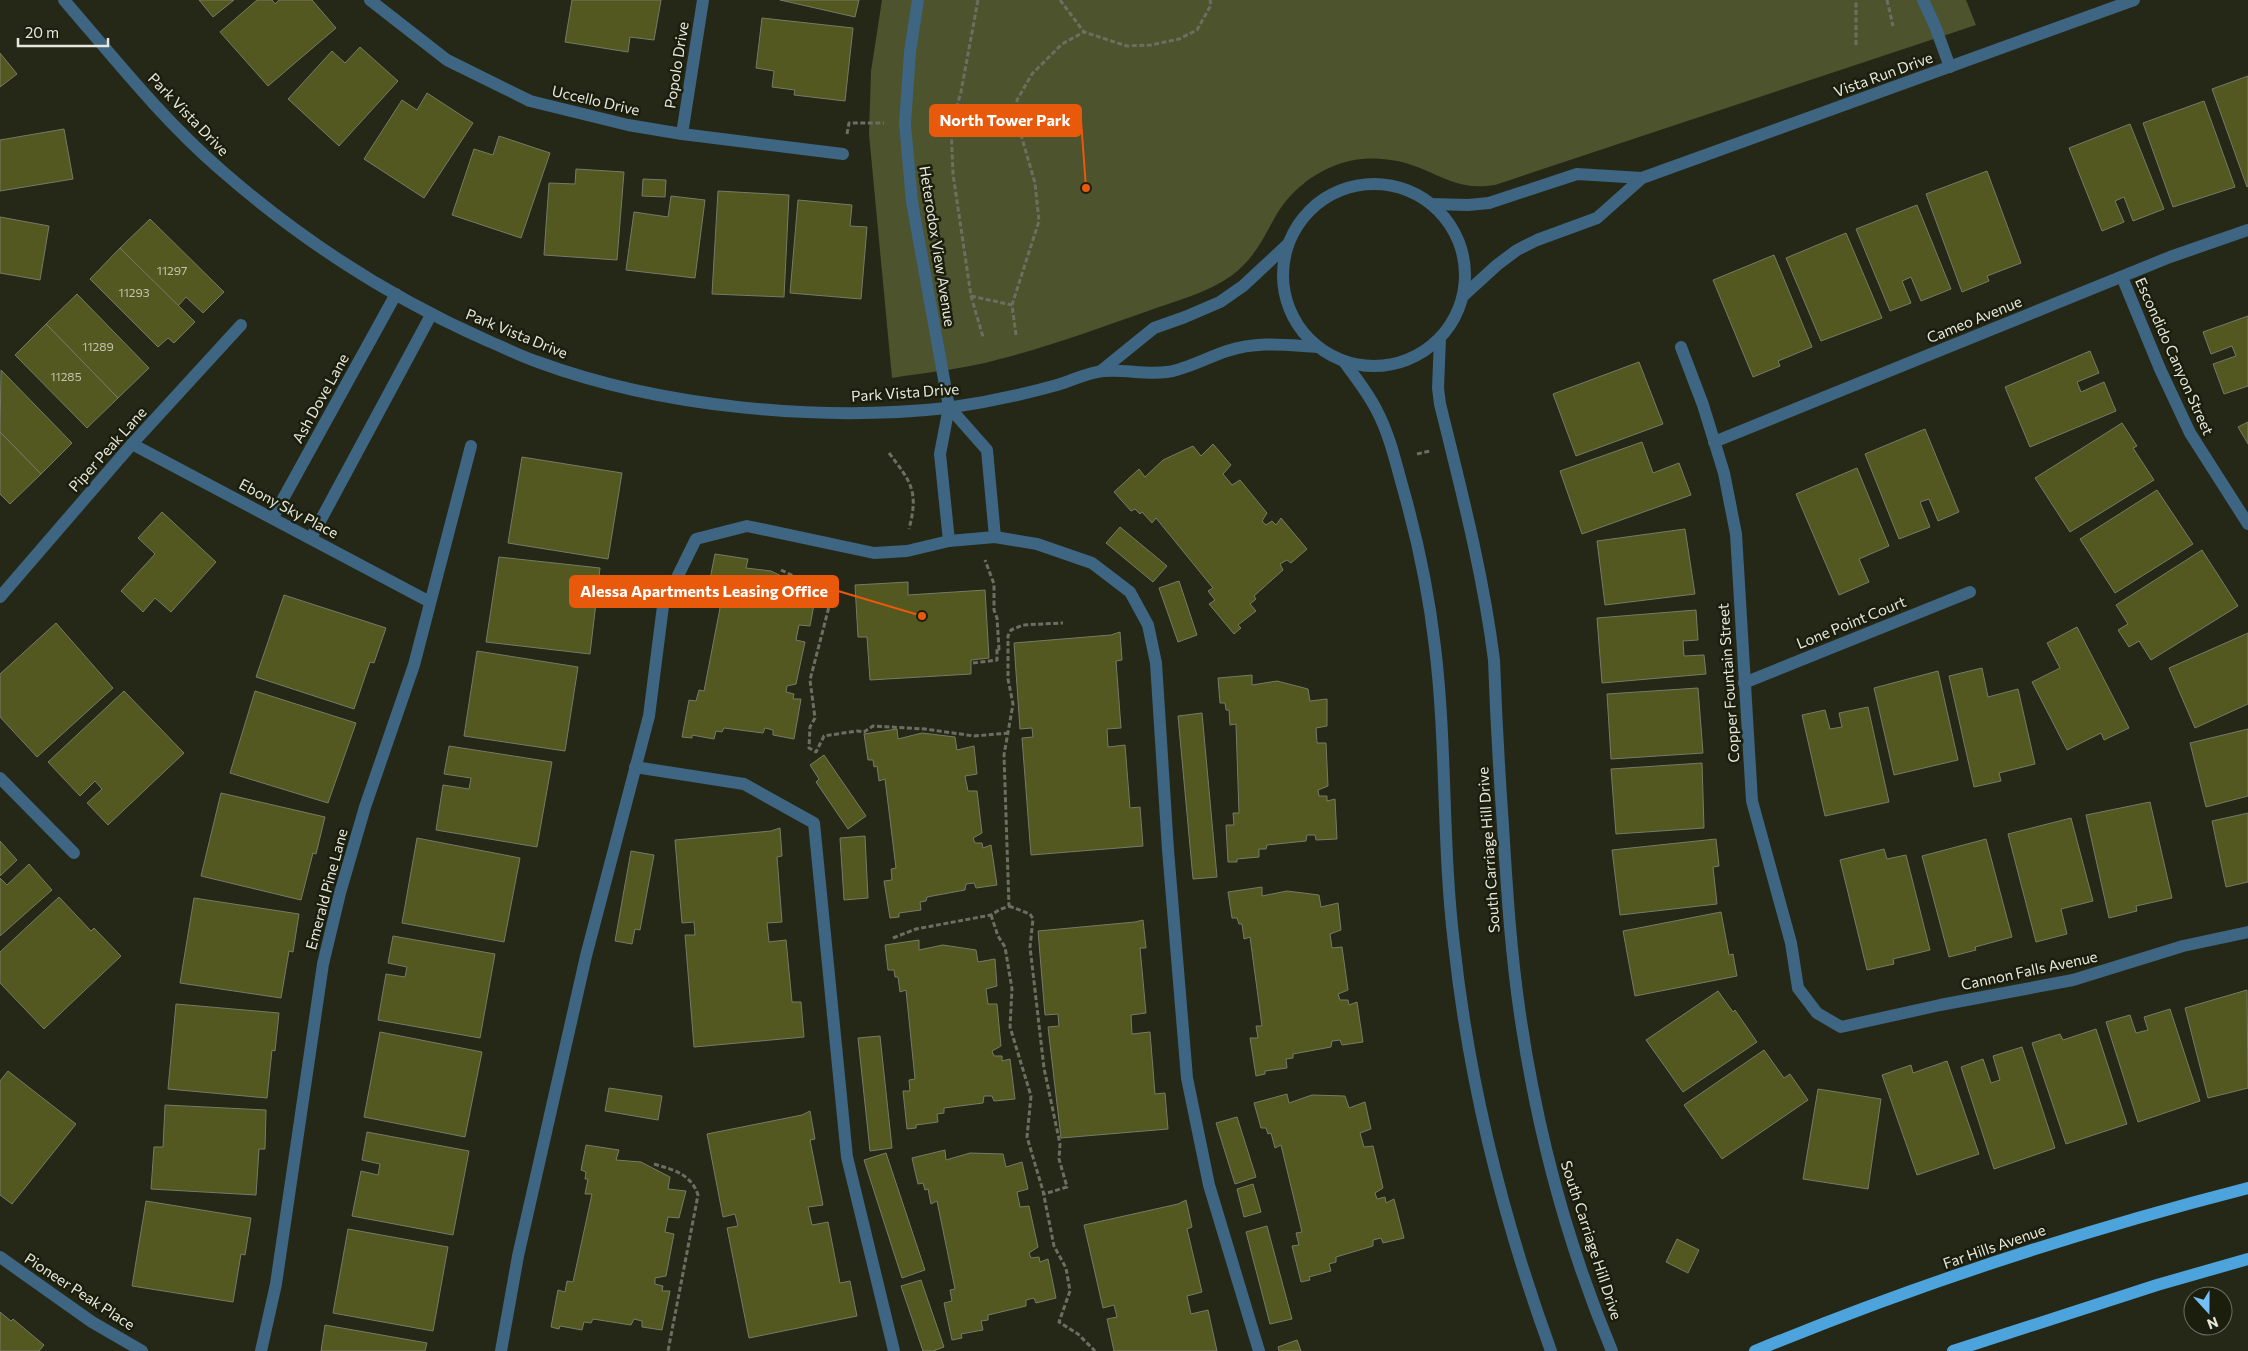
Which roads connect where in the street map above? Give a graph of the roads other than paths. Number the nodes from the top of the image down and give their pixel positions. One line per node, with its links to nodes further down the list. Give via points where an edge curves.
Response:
1 (64, 0): 15 (street, Park Vista Drive, via 147,95 219,169 304,238)
2 (370, 0): 8 (street, Uccello Drive, via 447,60 530,101 628,125)
3 (703, 0): 8 (street, Popolo Drive)
4 (918, 0): 24 (street, Heterodox View Avenue, via 910,52 905,124 912,202)
5 (1923, 0): 7 (street)
6 (2134, 0): 7 (street, Vista Run Drive)
7 (1950, 67): 10 (street, Vista Run Drive)
8 (682, 134): 9 (street, Uccello Drive)
9 (843, 154)
10 (1642, 178): 11 (street, Vista Run Drive, via 1577,174 1489,203); 16 (street, Vista Run Drive, via 1597,218 1517,250)
11 (1431, 204): 13 (street, via 1400,188 1378,184 1355,186 1314,206 1298,224); 16 (street, via 1453,229 1460,245 1465,274)
12 (2248, 230): 14 (street, Cameo Avenue)
13 (1288, 244): 20 (street, via 1283,266 1285,300 1301,331); 23 (street, Park Vista Drive, via 1243,286 1220,302 1154,328)
14 (2122, 277): 25 (street, Cameo Avenue); 29 (street, Escondido Canyon Street, via 2190,433)
15 (396, 294): 17 (street, Park Vista Drive); 28 (street, Ash Dove Lane)
16 (1463, 296): 19 (street, via 1455,318)
17 (431, 315): 24 (street, Park Vista Drive, via 538,362 603,382 702,402 823,413 884,413); 31 (street)
18 (241, 326): 26 (street, Piper Peak Lane)
19 (1440, 338): 22 (street, via 1415,357 1393,365); 51 (street, South Carriage Hill Drive, via 1440,404 1474,539 1489,617 1509,930 1521,1021 1542,1135 1556,1186 1590,1297)
20 (1317, 347): 22 (street); 23 (street, Park Vista Drive, via 1264,343 1232,350 1168,372)
21 (1681, 347): 25 (street, Copper Fountain Street)
22 (1345, 363): 50 (street, via 1376,408 1386,430 1422,568 1439,692 1447,888 1472,1073 1508,1223)
23 (1101, 371): 24 (street, Park Vista Drive, via 1054,386)
24 (949, 407): 30 (street, via 987,450); 32 (street, via 940,454)
25 (1714, 442): 36 (street, Copper Fountain Street, via 1724,473 1736,534)
26 (132, 444): 28 (street, Ebony Sky Place); 34 (street, Piper Peak Lane)
27 (471, 446): 35 (street, Emerald Pine Lane)
28 (272, 517): 31 (street, Ebony Sky Place)
29 (2248, 524)
30 (995, 537): 32 (street); 49 (street, via 1037,544 1092,563 1130,592 1148,624 1156,664 1187,1078 1209,1185)
31 (311, 538): 35 (street, Ebony Sky Place)
32 (949, 541): 37 (street, via 907,552 874,553 747,526 696,539 663,606 648,716)
33 (1970, 592): 36 (street, Lone Point Court)
34 (0, 597)
35 (430, 602): 46 (street, Emerald Pine Lane, via 414,665 340,893 323,964 276,1284)
36 (1744, 683): 41 (street, Copper Fountain Street, via 1752,801 1791,943 1798,988)
37 (635, 767): 47 (street, via 586,956 518,1256); 48 (street, via 744,784 814,823 847,1157)
38 (0, 778): 39 (street)
39 (74, 853)
40 (2248, 932): 41 (street, Cannon Falls Avenue, via 2183,946 2073,980 1842,1027)
41 (1818, 1013)
42 (2248, 1188): 52 (main road, Far Hills Avenue, via 2076,1236 1829,1320)
43 (0, 1258): 45 (street, Pioneer Peak Place, via 92,1322)
44 (2248, 1259): 53 (main road)
45 (142, 1351)
46 (261, 1351)
47 (501, 1351)
48 (894, 1351)
49 (1259, 1351)
50 (1551, 1351)
51 (1612, 1351)
52 (1755, 1351)
53 (1953, 1351)

